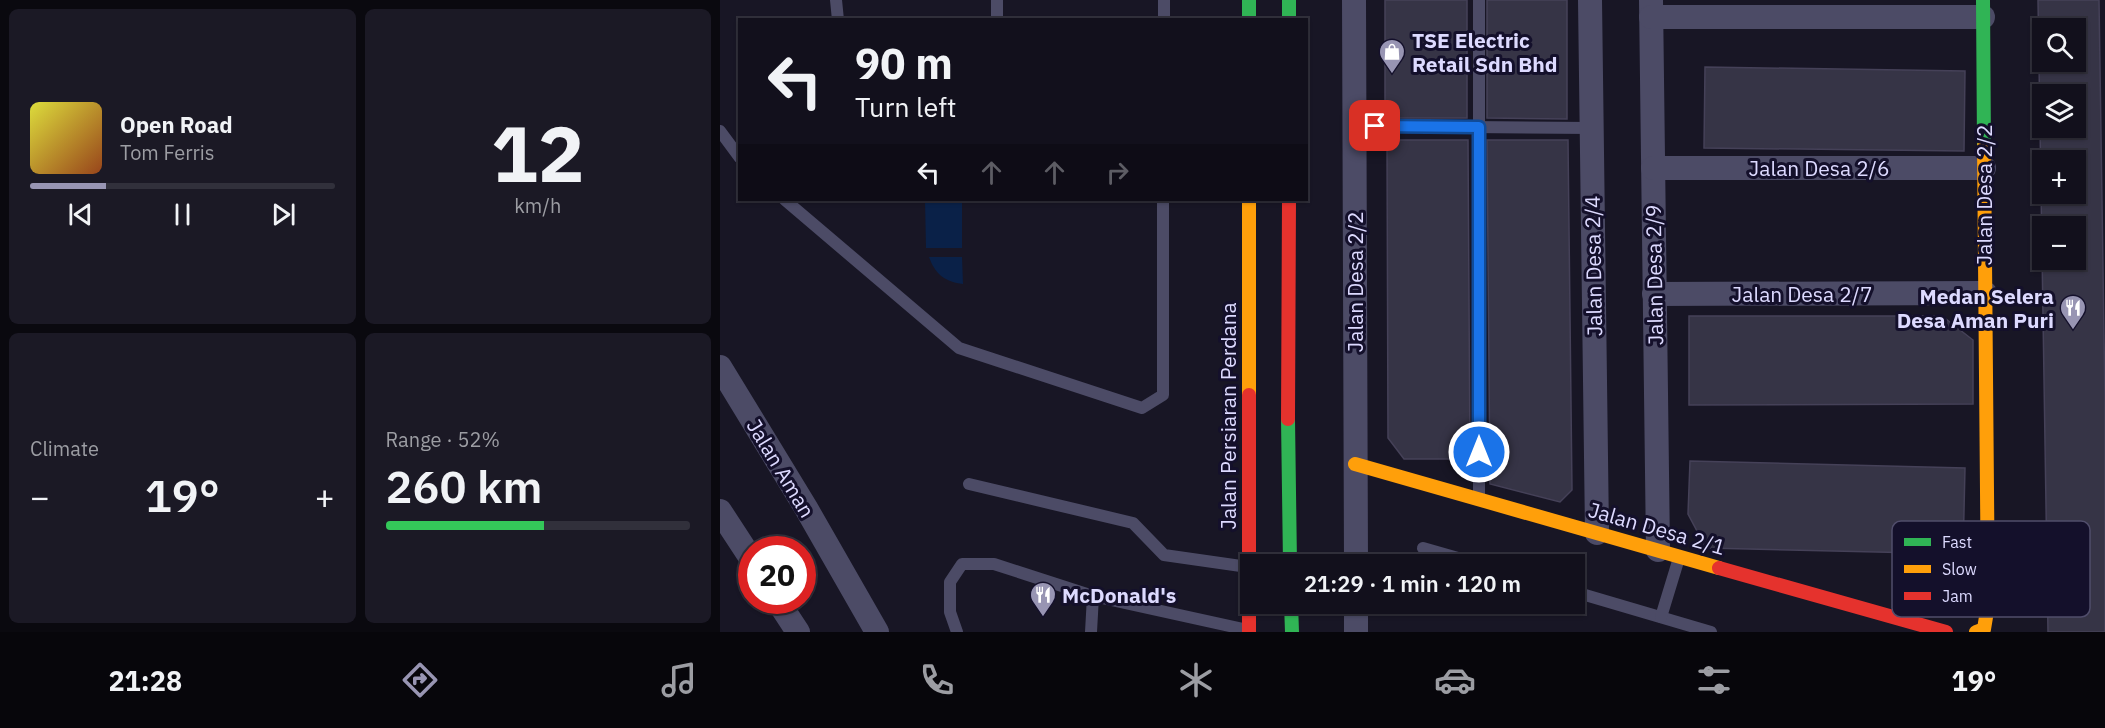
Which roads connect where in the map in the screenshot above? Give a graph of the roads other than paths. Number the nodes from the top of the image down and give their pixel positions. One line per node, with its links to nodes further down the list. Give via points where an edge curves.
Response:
1 (836, 0): 11 (lane)
2 (997, 0): 12 (lane)
3 (1164, 0): 13 (lane)
4 (1249, 0): 14 (street)
5 (1289, 0): 15 (street)
6 (1354, 0): 16 (street, Jalan Desa 2/2)
7 (1479, 0): 17 (lane)
8 (1590, 0): 18 (street, Jalan Desa 2/4)
9 (1983, 8): 10 (street); 22 (street, Jalan Desa 2/2)
10 (1651, 9): 21 (street, Jalan Desa 2/9)
11 (838, 18)
12 (997, 18)
13 (1164, 18)
14 (1249, 18)
15 (1289, 18)
16 (1354, 126): 17 (lane); 30 (street, Jalan Desa 2/2)
17 (1479, 127): 18 (lane); 32 (lane)
18 (1592, 128): 35 (street, Jalan Desa 2/4)
19 (720, 130): 20 (lane)
20 (738, 155)
21 (1653, 168): 22 (street, Jalan Desa 2/6); 28 (street, Jalan Desa 2/9)
22 (1984, 168): 27 (street, Jalan Desa 2/2)
23 (786, 201): 24 (lane, via 959,348 1142,408 1163,395)
24 (1164, 201)
25 (1249, 201): 39 (street, Jalan Persiaran Perdana)
26 (1288, 201): 40 (street)
27 (1985, 293): 28 (street, Jalan Desa 2/7); 34 (street, Jalan Desa 2/2)
28 (1654, 294): 38 (street, Jalan Desa 2/9)
29 (720, 367): 56 (street, Jalan Aman)
30 (1355, 464): 32 (street, Jalan Desa 2/1); 41 (street, Jalan Desa 2/2)
31 (969, 484): 43 (lane, via 1133,523 1164,555)
32 (1479, 499): 35 (street, Jalan Desa 2/1)
33 (720, 511): 36 (street)
34 (1987, 521)
35 (1597, 532): 38 (street, Jalan Desa 2/1)
36 (738, 539)
37 (1423, 548): 42 (lane)
38 (1669, 553): 50 (lane); 51 (street, Jalan Desa 2/1)
39 (1249, 554)
40 (1290, 554)
41 (1356, 554)
42 (1444, 554)
43 (1240, 566)
44 (1585, 595): 50 (lane)
45 (1093, 596): 54 (lane); 57 (lane, via 994,564 962,564 950,582 950,612); 58 (lane)
46 (786, 614): 55 (street)
47 (1249, 614): 54 (street, Jalan Persiaran Perdana)
48 (1291, 614): 59 (street)
49 (1356, 614): 60 (street)
50 (1661, 617): 61 (lane)
51 (1892, 617)
52 (1893, 617): 62 (street, Jalan Desa 2/1)
53 (1986, 617): 63 (street, Jalan Desa 2/2, via 1984,629)
54 (1249, 631)
55 (798, 632)
56 (877, 632)
57 (957, 632)
58 (1091, 632)
59 (1292, 632)
60 (1356, 632)
61 (1711, 632)
62 (1946, 632)
63 (1976, 632)

